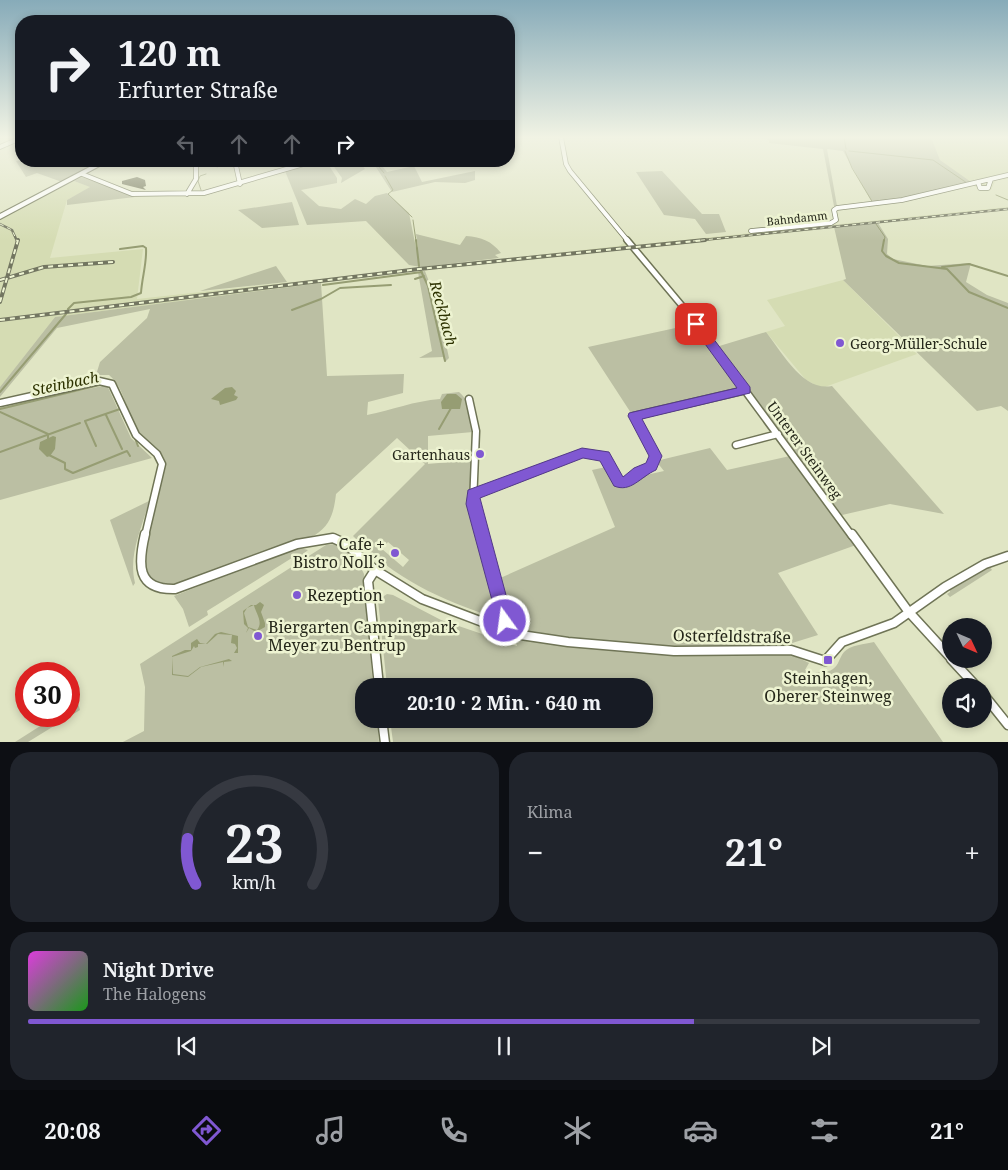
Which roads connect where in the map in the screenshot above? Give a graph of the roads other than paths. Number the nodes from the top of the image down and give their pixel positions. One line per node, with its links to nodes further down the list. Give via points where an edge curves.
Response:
1 (86, 172): 6 (street)
2 (196, 172): 11 (street, via 196,179)
3 (237, 172): 10 (street)
4 (280, 172): 10 (street)
5 (571, 172): 14 (street, Unterer Steinweg, via 689,314)
6 (82, 174): 11 (street, via 132,194); 12 (street)
7 (1008, 175): 8 (street, Bahndamm)
8 (991, 179): 9 (street, Bahndamm); 9 (street, Bahndamm, via 988,188 978,186)
9 (978, 182): 13 (street, Bahndamm, via 883,205 837,208 834,210 836,220 831,223)
10 (240, 184): 11 (street, via 212,192)
11 (187, 194)
12 (0, 217)
13 (751, 231)
14 (746, 390): 17 (street, Unterer Steinweg); 19 (street, via 634,416 655,460 629,482 618,482 604,456 582,453)
15 (470, 399): 19 (street, via 476,431)
16 (0, 403): 21 (street, via 99,381 112,384 136,435 156,451 162,464 140,557 141,572 154,587 175,589 297,544 327,538 346,544)
17 (778, 434): 18 (street); 22 (street, Unterer Steinweg)
18 (736, 445)
19 (473, 494): 23 (street, via 504,616)
20 (1008, 556): 22 (street, Osterfeldstraße, via 985,564)
21 (375, 570): 23 (street, via 422,599); 26 (street, via 368,581)
22 (908, 611): 23 (street, Osterfeldstraße, via 894,623 842,642 825,661 791,650 674,651 568,642); 24 (street, Unterer Steinweg)
23 (502, 630)
24 (942, 649)
25 (959, 668): 27 (street, Unterer Steinweg)
26 (378, 678)
27 (969, 678)
28 (992, 702): 29 (street)
29 (1004, 712): 30 (street)
30 (1008, 725)
31 (383, 728): 32 (street)
32 (385, 742)

